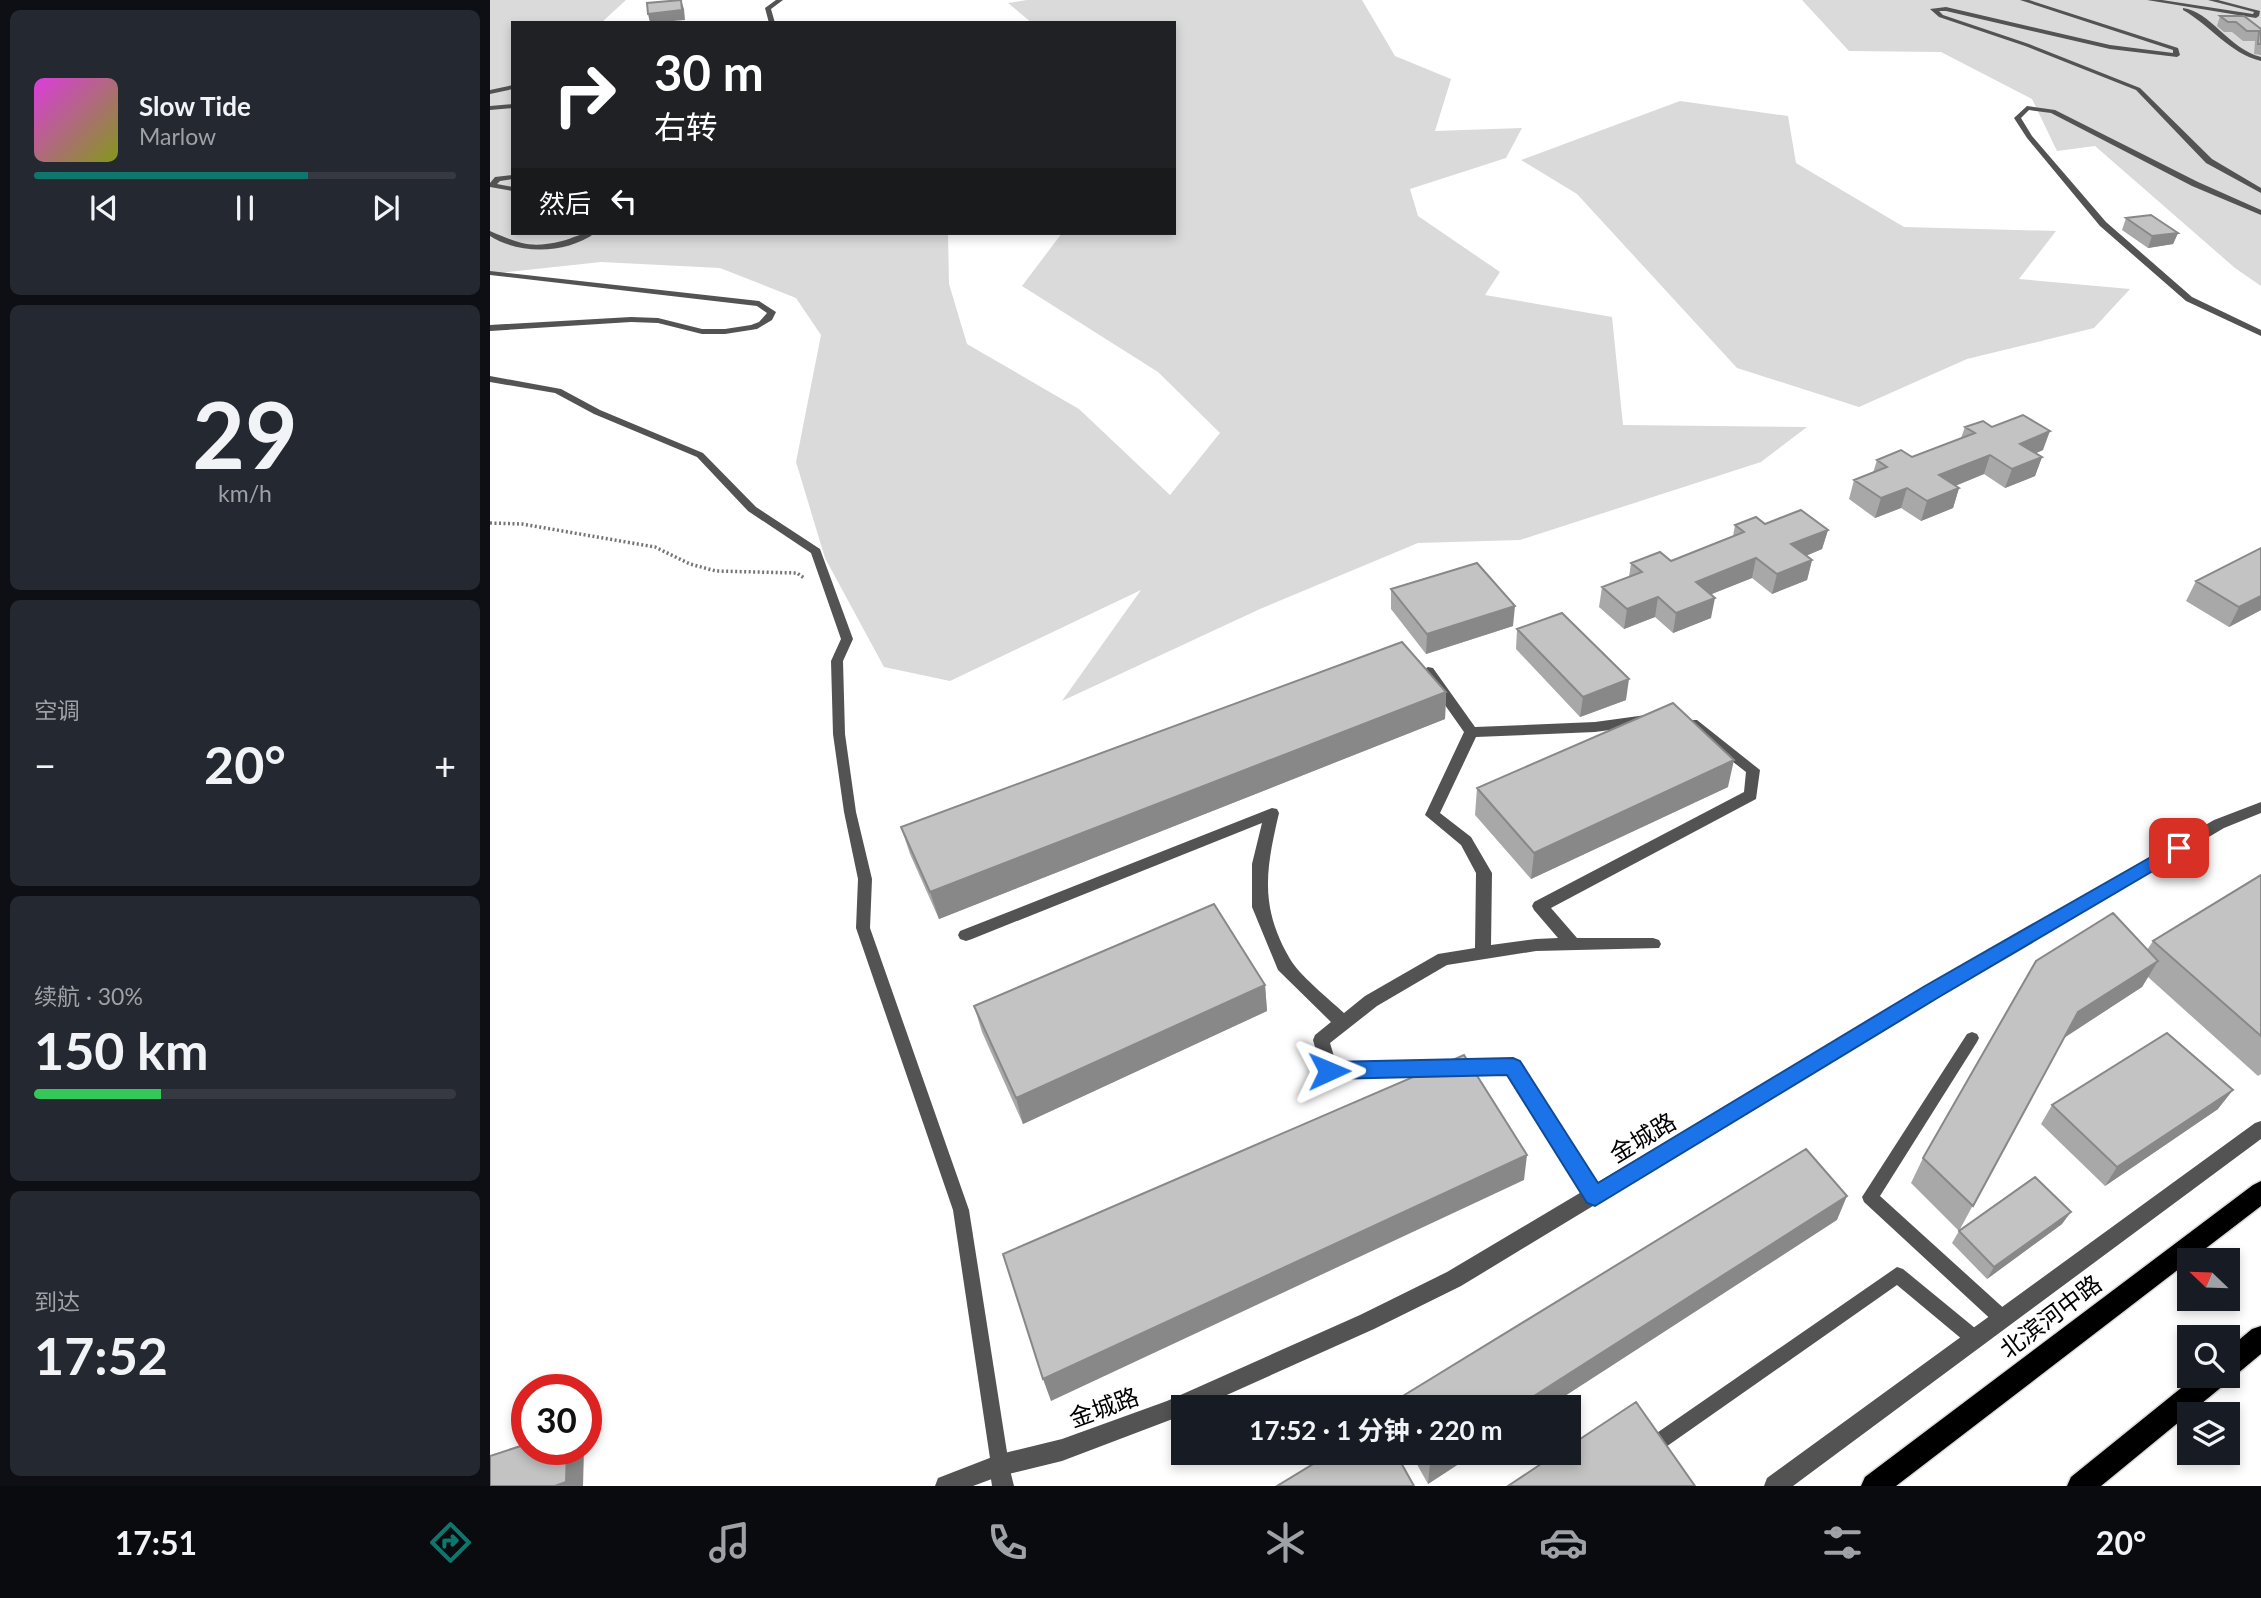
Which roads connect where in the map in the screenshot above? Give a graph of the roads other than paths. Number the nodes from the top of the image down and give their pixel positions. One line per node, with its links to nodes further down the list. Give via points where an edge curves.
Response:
1 (780, 0): 6 (lane, via 768,8)
2 (2023, 0): 14 (lane, via 2145,37 2176,49 2177,55 2110,47 1933,9 1941,16 2027,44 2138,89 2209,161)
3 (2150, 0): 5 (lane)
4 (2211, 0): 5 (lane, via 2242,5 2257,11 2256,16)
5 (2171, 3): 7 (lane, via 2197,14 2241,54)
6 (771, 21)
7 (2261, 59)
8 (511, 87): 9 (lane)
9 (490, 92)
10 (511, 106): 11 (lane)
11 (490, 108)
12 (511, 177): 13 (lane, via 492,185)
13 (511, 190)
14 (2261, 191)
15 (2261, 213): 20 (lane, via 2053,111 2027,108 2017,118 2103,224 2189,299)
16 (490, 233): 17 (lane, via 509,244 538,247)
17 (586, 235)
18 (490, 273): 19 (lane, via 759,304 772,312 756,326 708,332 627,319)
19 (490, 328)
20 (2261, 333)
21 (490, 379): 42 (lane, via 558,391 700,455 752,509 816,551 847,639 837,661 839,734 865,879 863,928 961,1210)
22 (1428, 671): 25 (street)
23 (1681, 715): 28 (street, via 1753,770 1751,795 1540,906)
24 (1657, 718): 25 (street, via 1595,727)
25 (1471, 732): 30 (street, via 1432,815 1466,841 1484,873)
26 (2261, 807): 35 (street, 金城路, via 2219,824)
27 (966, 935): 31 (street, via 1272,813 1260,864 1260,907 1284,965)
28 (1572, 944): 29 (street); 30 (street)
29 (1653, 944)
30 (1483, 953): 31 (street, via 1444,959 1371,1001)
31 (1343, 1023): 35 (street, via 1321,1040 1329,1071 1513,1066)
32 (1972, 1038): 36 (lane, via 1870,1197)
33 (2261, 1129): 36 (street)
34 (2261, 1192): 45 (main road, 北滨河中路)
35 (1595, 1196): 42 (street, 金城路, via 1454,1279 1354,1327 1170,1410)
36 (2003, 1319): 38 (street)
37 (2261, 1338): 39 (main road)
38 (1976, 1339): 41 (lane, via 1897,1275); 44 (street)
39 (2240, 1355)
40 (2200, 1388): 46 (main road)
41 (1657, 1443)
42 (1001, 1476): 43 (street, 金城路)
43 (946, 1486)
44 (1774, 1486)
45 (1874, 1486)
46 (2080, 1486)

